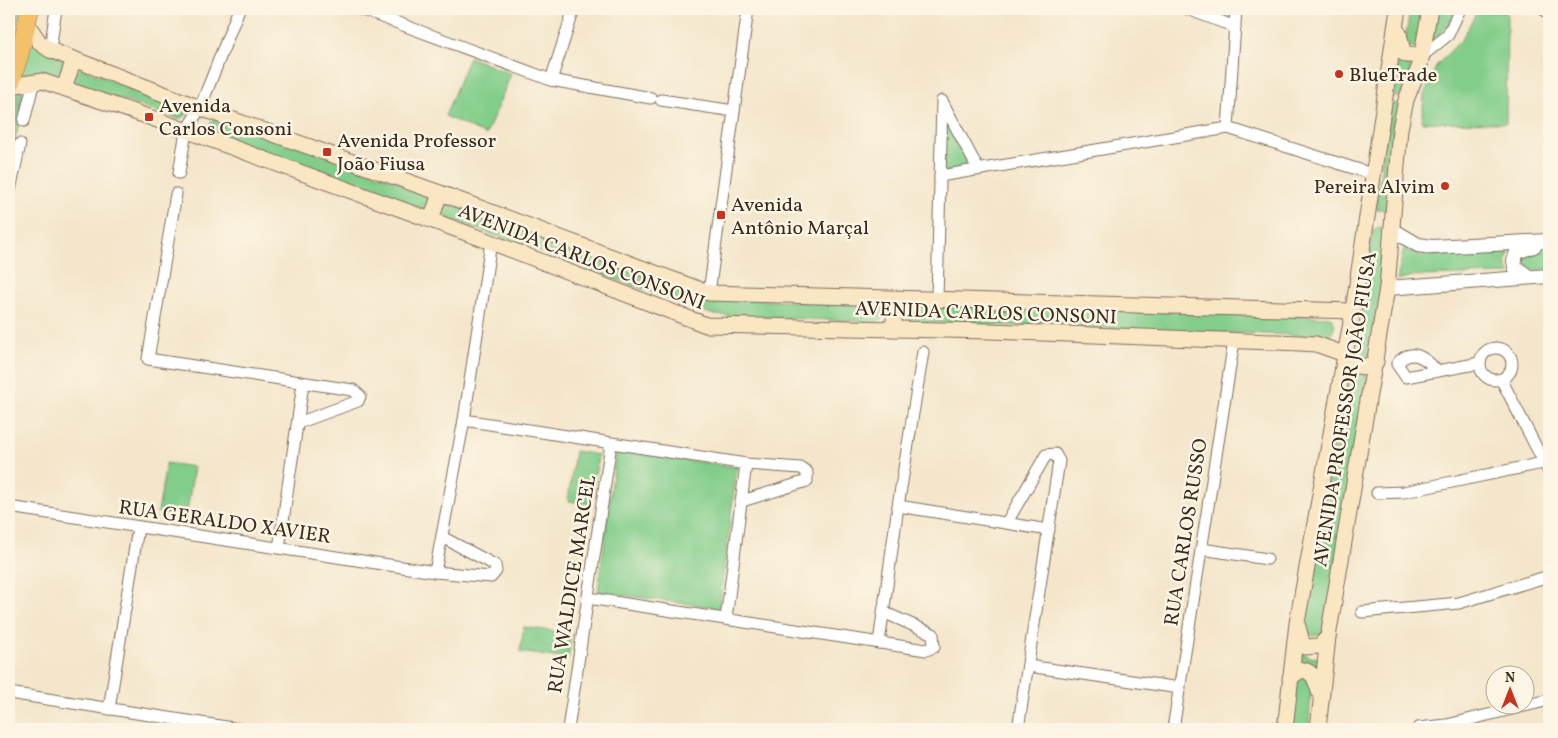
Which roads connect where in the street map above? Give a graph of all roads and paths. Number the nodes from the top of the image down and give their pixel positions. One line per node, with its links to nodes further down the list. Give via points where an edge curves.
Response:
1 (56, 9): 15 (street)
2 (239, 9): 24 (street)
3 (360, 9): 18 (street)
4 (574, 9): 18 (street)
5 (748, 9): 25 (street)
6 (1188, 9): 14 (street)
7 (1236, 9): 14 (street)
8 (1398, 9): 16 (main road, via 1401,50 1408,55); 22 (main road, AVENIDA PROFESSOR JOÃO FIUSA)
9 (1430, 9): 16 (main road, AVENIDA PROFESSOR JOÃO FIUSA)
10 (1460, 9): 16 (street, via 1448,35)
11 (1543, 9): 12 (street)
12 (1549, 13)
13 (29, 16): 15 (main road, via 40,43); 20 (main road)
14 (1235, 27): 27 (street)
15 (50, 50): 17 (main road)
16 (1422, 56): 23 (main road, AVENIDA PROFESSOR JOÃO FIUSA)
17 (74, 59): 21 (main road); 24 (main road)
18 (550, 80): 25 (street)
19 (34, 81): 20 (main road, AVENIDA CARLOS CONSONI); 21 (main road, AVENIDA CARLOS CONSONI); 26 (street)
20 (9, 87)
21 (64, 88): 28 (main road, AVENIDA CARLOS CONSONI)
22 (1385, 98): 23 (main road); 32 (main road, AVENIDA PROFESSOR JOÃO FIUSA)
23 (1406, 100): 39 (main road, AVENIDA PROFESSOR JOÃO FIUSA, via 1397,154)
24 (200, 108): 28 (street); 34 (main road)
25 (734, 111): 45 (street)
26 (24, 121)
27 (1228, 128): 30 (street); 32 (street)
28 (186, 130): 31 (street); 37 (main road, AVENIDA CARLOS CONSONI)
29 (20, 144): 35 (street)
30 (978, 169): 33 (street); 33 (street, via 942,101)
31 (179, 173)
32 (1372, 174): 38 (main road, AVENIDA PROFESSOR JOÃO FIUSA)
33 (940, 176): 47 (street)
34 (440, 193): 37 (main road); 45 (main road)
35 (9, 194)
36 (176, 194): 57 (street, via 148,359)
37 (430, 220): 40 (main road, AVENIDA CARLOS CONSONI)
38 (1364, 224): 39 (main road, via 1379,219); 48 (main road, AVENIDA PROFESSOR JOÃO FIUSA)
39 (1391, 229): 41 (street, via 1418,245 1432,247); 44 (main road, AVENIDA PROFESSOR JOÃO FIUSA)
40 (491, 242): 49 (main road, AVENIDA CARLOS CONSONI, via 706,325); 58 (street)
41 (1549, 242): 43 (street, via 1517,252 1515,266)
42 (1549, 276): 43 (street)
43 (1528, 277): 44 (street)
44 (1388, 288): 53 (main road, AVENIDA PROFESSOR JOÃO FIUSA)
45 (709, 293): 46 (main road, AVENIDA CARLOS CONSONI)
46 (894, 300): 47 (main road, AVENIDA CARLOS CONSONI); 49 (main road)
47 (937, 300): 48 (main road, AVENIDA CARLOS CONSONI)
48 (1353, 310): 52 (main road, AVENIDA PROFESSOR JOÃO FIUSA)
49 (894, 329): 50 (main road, AVENIDA CARLOS CONSONI)
50 (1234, 341): 52 (main road, AVENIDA CARLOS CONSONI, via 1316,344); 72 (street, RUA CARLOS RUSSO)
51 (923, 352): 65 (street)
52 (1344, 354): 53 (main road, AVENIDA CARLOS CONSONI, via 1357,366); 80 (main road, AVENIDA PROFESSOR JOÃO FIUSA)
53 (1376, 362): 81 (main road, AVENIDA PROFESSOR JOÃO FIUSA)
54 (1480, 363): 55 (street); 56 (street, via 1486,376); 56 (street, via 1488,350 1499,348 1508,352 1512,368)
55 (1437, 371)
56 (1501, 379): 62 (street)
57 (304, 384): 59 (street); 59 (street, via 353,390 360,396 358,401)
58 (464, 420): 60 (street); 70 (street)
59 (298, 423): 71 (street)
60 (611, 444): 61 (street); 76 (street, RUA WALDICE MARCEL)
61 (746, 464): 64 (street); 64 (street, via 801,468 808,472 808,482)
62 (1546, 467): 63 (street, via 1404,492)
63 (1377, 493)
64 (742, 501): 79 (street)
65 (898, 506): 67 (street); 77 (street)
66 (9, 507): 68 (street, RUA GERALDO XAVIER)
67 (1007, 522): 69 (street); 69 (street, via 1046,455 1055,454 1059,461)
68 (138, 528): 71 (street, RUA GERALDO XAVIER); 89 (street)
69 (1049, 530): 83 (street)
70 (442, 537): 74 (street); 74 (street, RUA GERALDO XAVIER, via 494,565 496,571 491,577)
71 (279, 548): 74 (street, RUA GERALDO XAVIER)
72 (1202, 549): 73 (street); 85 (street, RUA CARLOS RUSSO)
73 (1266, 559)
74 (435, 572)
75 (1549, 576): 78 (street, via 1459,603)
76 (588, 598): 79 (street); 92 (street, RUA WALDICE MARCEL)
77 (883, 612): 82 (street); 82 (street, via 932,634 934,646 926,650)
78 (1362, 612)
79 (726, 619): 82 (street)
80 (1297, 623): 81 (main road, via 1306,646 1319,646); 84 (main road, AVENIDA PROFESSOR JOÃO FIUSA)
81 (1328, 637): 88 (main road, AVENIDA PROFESSOR JOÃO FIUSA)
82 (879, 643)
83 (1028, 666): 85 (street); 93 (street)
84 (1290, 678): 88 (main road, via 1301,670 1310,672); 95 (main road, AVENIDA PROFESSOR JOÃO FIUSA)
85 (1180, 688): 94 (street, RUA CARLOS RUSSO)
86 (9, 693): 89 (street)
87 (1549, 700): 90 (street, via 1447,726)
88 (1322, 701): 96 (main road, AVENIDA PROFESSOR JOÃO FIUSA)
89 (109, 709): 91 (street)
90 (1418, 728)
91 (238, 729)
92 (568, 729)
93 (1018, 729)
94 (1173, 729)
95 (1285, 729)
96 (1318, 729)

